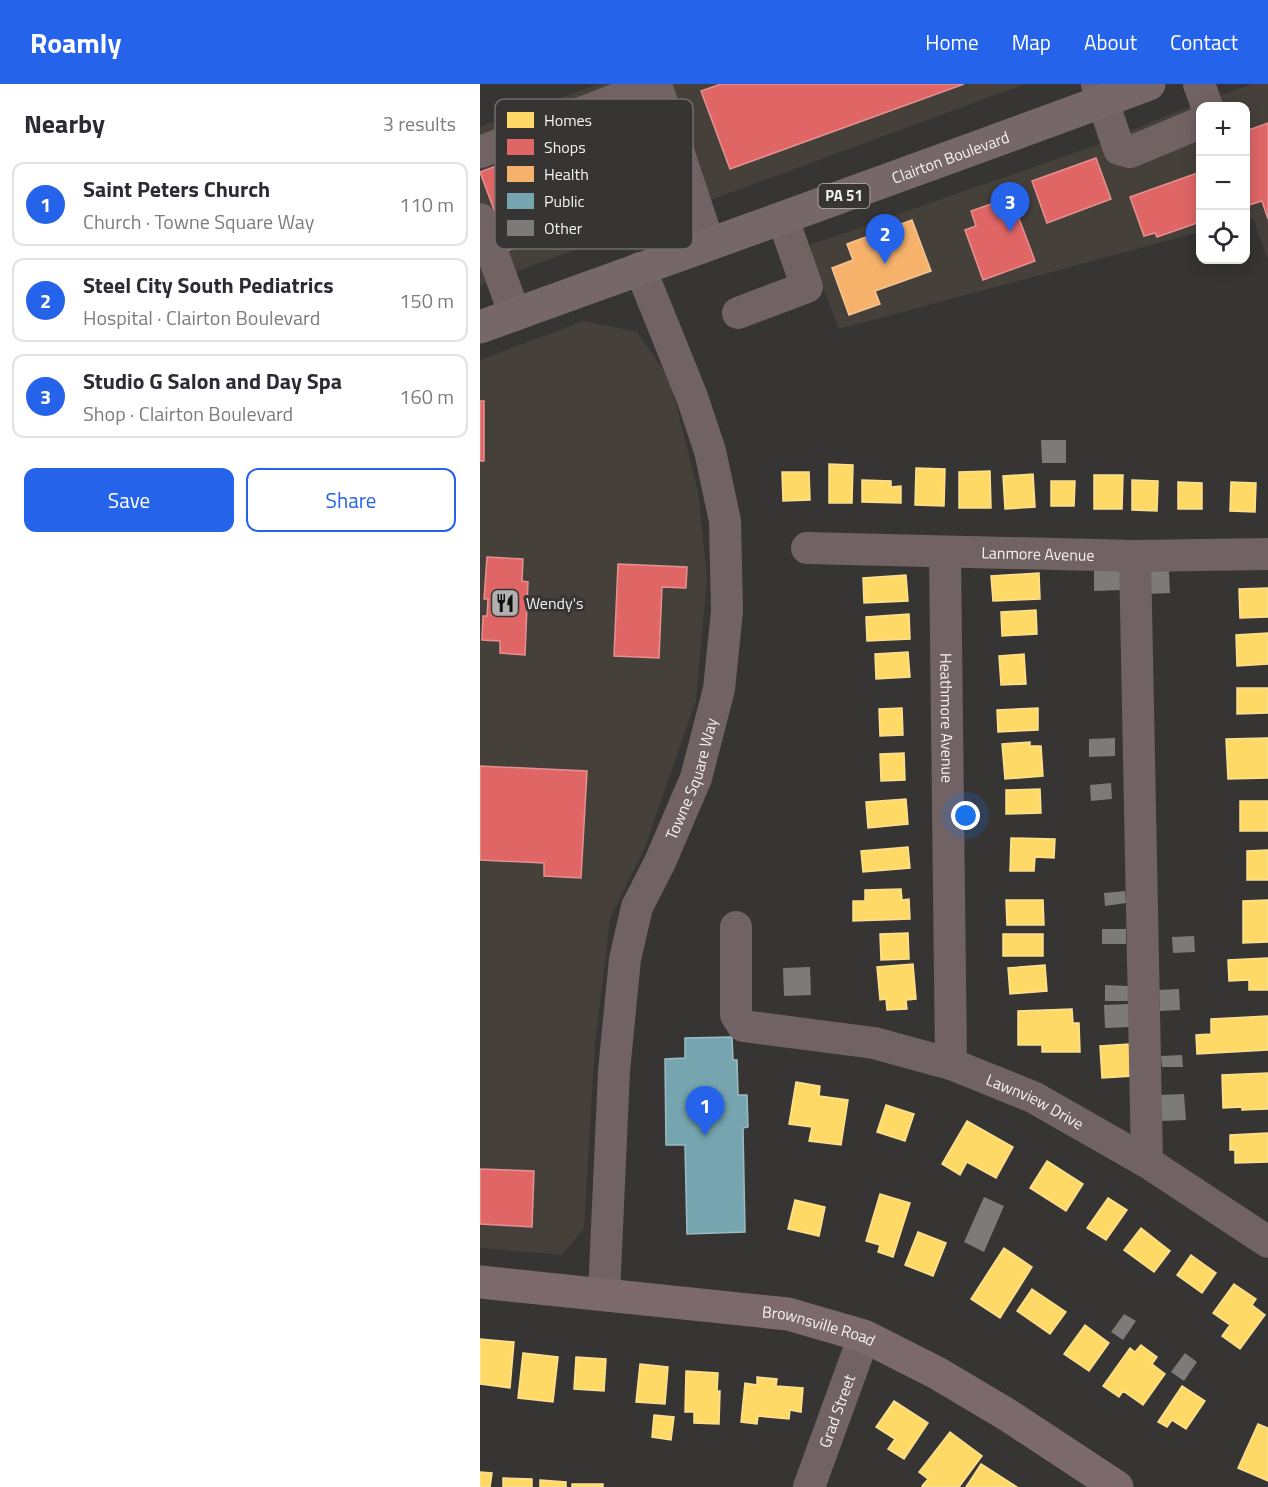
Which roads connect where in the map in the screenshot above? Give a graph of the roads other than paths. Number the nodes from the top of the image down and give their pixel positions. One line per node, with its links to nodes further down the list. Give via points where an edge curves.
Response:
1 (656, 84): 5 (street); 6 (street)
2 (1149, 84): 4 (highway, Clairton Boulevard / PA 51)
3 (1199, 84): 7 (street)
4 (1099, 93): 8 (street, via 1119,148 1131,152); 13 (highway, Clairton Boulevard / PA 51)
5 (617, 99)
6 (661, 99)
7 (1206, 102)
8 (1196, 125)
9 (495, 146): 10 (street)
10 (480, 152)
11 (693, 196): 14 (street)
12 (480, 219): 17 (street)
13 (783, 219): 14 (highway, Clairton Boulevard / PA 51); 16 (street, via 807,287)
14 (709, 244): 15 (highway, Clairton Boulevard / PA 51)
15 (640, 268): 17 (highway, Clairton Boulevard / PA 51); 28 (street, Towne Square Way, via 710,451 725,521 727,611 719,689 696,778 636,907 625,959 614,1071)
16 (738, 313)
17 (515, 315): 18 (highway, Clairton Boulevard / PA 51)
18 (480, 327)
19 (807, 548): 20 (street, Lanmore Avenue)
20 (945, 552): 22 (street, Lanmore Avenue); 24 (street, Heathmore Avenue)
21 (1268, 554): 22 (street, Lanmore Avenue)
22 (1135, 556): 25 (street)
23 (736, 927): 24 (street, Lawnview Drive, via 736,1015 743,1026 874,1043)
24 (951, 1064): 25 (street, Lawnview Drive, via 1033,1097)
25 (1148, 1162): 26 (street, Lawnview Drive)
26 (1268, 1242)
27 (480, 1282): 28 (main road, Brownsville Road)
28 (604, 1296): 29 (main road, Brownsville Road, via 788,1314)
29 (864, 1336): 30 (street, Grad Street); 31 (main road, Brownsville Road, via 1006,1414)
30 (809, 1487)
31 (1117, 1487)

